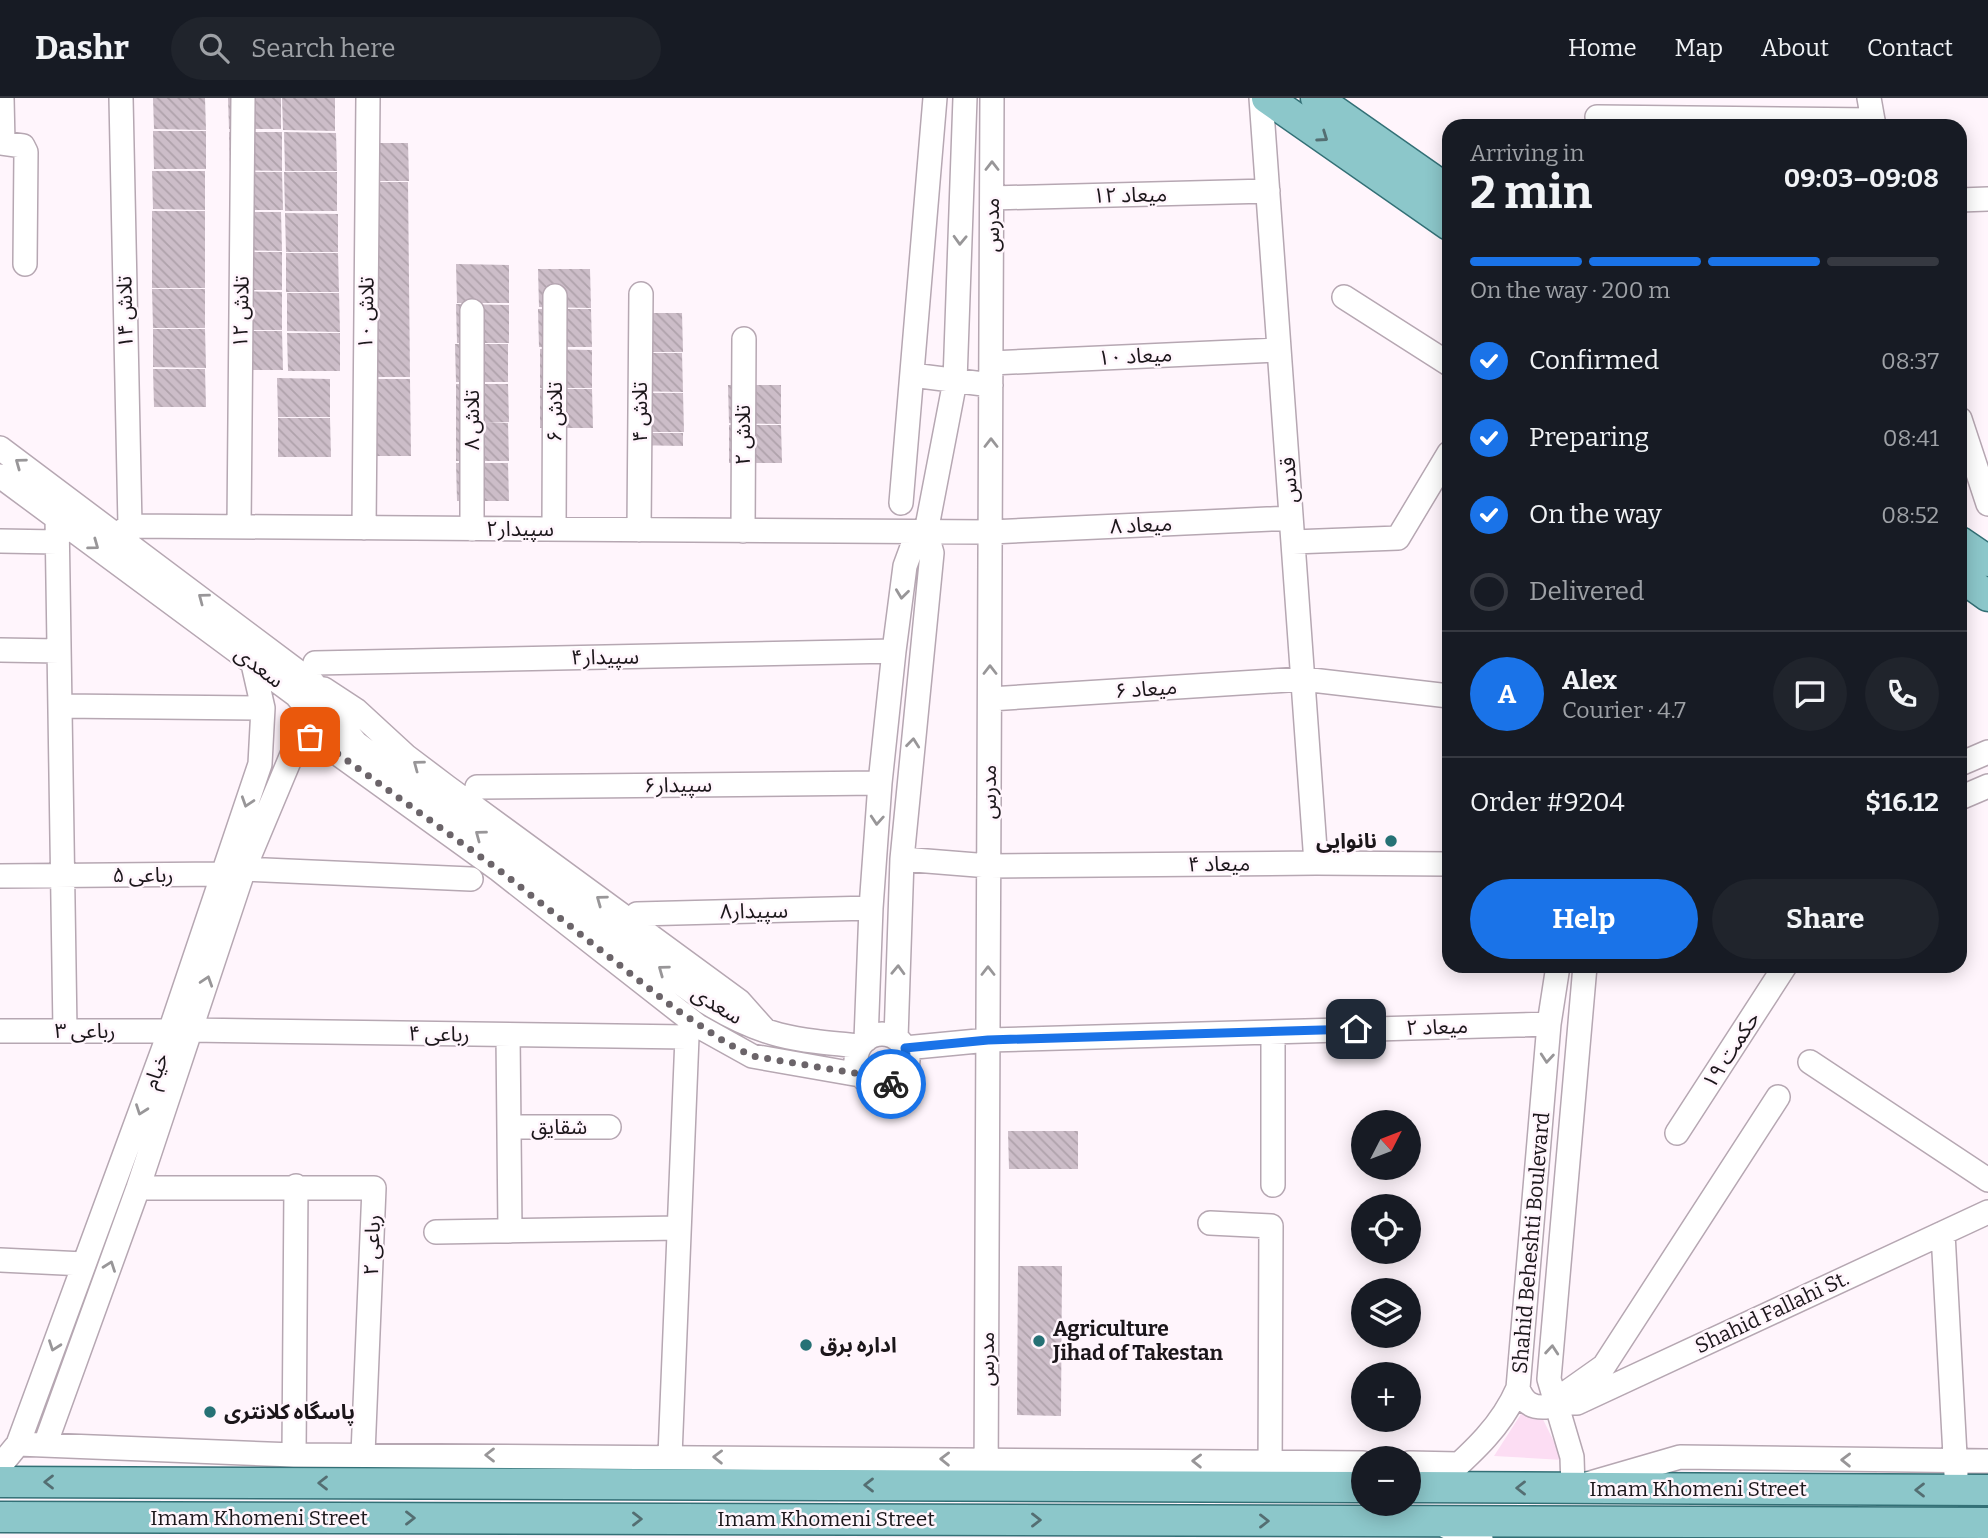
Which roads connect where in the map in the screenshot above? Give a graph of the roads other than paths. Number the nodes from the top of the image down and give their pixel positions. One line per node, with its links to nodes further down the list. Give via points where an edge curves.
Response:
1 (2, 98): 13 (street)
2 (121, 98): 43 (street, تلاش ۱۴)
3 (243, 98): 39 (street, تلاش ۱۲)
4 (368, 98): 40 (street, تلاش ۱۰)
5 (935, 98): 29 (street)
6 (965, 98): 30 (street, مدرس, one-way to 30)
7 (992, 98): 16 (street, مدرس, one-way to 7)
8 (1261, 98): 15 (street, قدس)
9 (1267, 98): 19 (main road, one-way to 19)
10 (1316, 98): 14 (main road)
11 (1597, 114): 12 (street)
12 (1872, 115)
13 (2, 143): 20 (street, via 23,146 26,152)
14 (1442, 186)
15 (1268, 191): 16 (street, میعاد ۱۲); 26 (street, قدس)
16 (992, 198): 28 (street, مدرس)
17 (1967, 200): 18 (street)
18 (1988, 200)
19 (1442, 220)
20 (25, 264)
21 (641, 294): 44 (street, تلاش ۴)
22 (555, 296): 42 (street, تلاش ۶)
23 (1345, 297): 27 (street)
24 (472, 311): 41 (street, تلاش ۸)
25 (744, 340): 45 (street, تلاش ۲)
26 (1279, 349): 28 (street, میعاد ۱۰); 38 (street, قدس)
27 (1442, 359)
28 (991, 374): 30 (street, میعاد ۱۰); 47 (street, مدرس, one-way to 28)
29 (912, 375): 30 (street, میعاد ۱۰); 35 (street)
30 (955, 381): 46 (street, مدرس)
31 (1967, 440): 36 (street)
32 (0, 448): 43 (street, سعدی, one-way to 32)
33 (1442, 465): 50 (street, via 1398,538)
34 (0, 476): 37 (street, سعدی)
35 (901, 503)
36 (1988, 504)
37 (57, 517): 49 (street); 56 (street, سعدی, one-way to 56)
38 (1292, 518): 47 (street, میعاد ۸); 50 (street, قدس)
39 (239, 527): 40 (street, سپیدار۲); 43 (street, سپیدار۲)
40 (364, 528): 41 (street, سپیدار۲)
41 (472, 528): 42 (street, سپیدار۲)
42 (554, 529): 44 (street, سپیدار۲)
43 (123, 530): 57 (street, سعدی, one-way to 43)
44 (639, 530): 45 (street, سپیدار۲)
45 (743, 531): 46 (street, سپیدار۲)
46 (926, 532): 47 (street, میعاد ۸); 54 (street, one-way to 54, via 912,547 905,566); 74 (street, one-way to 46, via 932,553)
47 (990, 532): 60 (street, مدرس, one-way to 47)
48 (0, 541): 49 (street)
49 (57, 542): 55 (street)
50 (1293, 542): 58 (street, قدس)
51 (1967, 563): 52 (main road)
52 (1973, 581)
53 (0, 650): 55 (street)
54 (894, 650): 57 (street, سپیدار۴); 70 (street)
55 (59, 651): 61 (street)
56 (253, 664): 62 (street, خیام); 63 (street, سعدی, via 296,695)
57 (314, 673): 94 (street, سعدی, one-way to 57, via 800,1041 768,1034 706,1002 356,743)
58 (1303, 679): 59 (street, میعاد ۶); 60 (street, میعاد ۶); 75 (street, قدس)
59 (1442, 695)
60 (990, 699): 77 (street, مدرس)
61 (60, 706): 62 (street); 80 (street)
62 (263, 708): 64 (street, خیام)
63 (322, 734): 65 (street, via 300,742); 97 (street, سعدی, via 334,751 499,870 716,1037 752,1056)
64 (262, 740): 65 (street, via 276,750); 68 (street, خیام)
65 (293, 752): 69 (street, خیام)
66 (1988, 752): 67 (street)
67 (1967, 761)
68 (259, 767): 69 (street, via 271,767); 78 (street, خیام, one-way to 78)
69 (281, 777): 78 (street, خیام)
70 (880, 783): 72 (street, سپیدار۶); 82 (street, one-way to 82)
71 (1988, 786): 73 (street)
72 (477, 787)
73 (1967, 795)
74 (902, 859): 77 (street, میعاد ۴); 95 (street, one-way to 74)
75 (1316, 863): 76 (street, میعاد ۴); 77 (street, میعاد ۴)
76 (1442, 864)
77 (989, 866): 93 (street, مدرس, one-way to 77)
78 (234, 872): 80 (street, رباعی ۵); 81 (street, رباعی ۵); 90 (street, خیام)
79 (0, 876): 80 (street, رباعی ۵)
80 (62, 876): 89 (street)
81 (471, 879)
82 (872, 908): 83 (street, سپیدار۸); 94 (street)
83 (637, 914)
84 (1557, 973): 87 (street, Shahid Beheshti Boulevard)
85 (1584, 973): 117 (street, Shahid Beheshti Boulevard, one-way to 85, via 1549,1379)
86 (1780, 973): 101 (street, حکمت ۱۹)
87 (1549, 1024): 91 (street, میعاد ۲); 116 (street, Shahid Beheshti Boulevard, one-way to 116)
88 (0, 1031): 89 (street, رباعی ۳)
89 (65, 1031): 90 (street, رباعی ۳)
90 (180, 1031): 92 (street, رباعی ۴); 105 (street, خیام); 113 (street, خیام, one-way to 113)
91 (1273, 1032): 93 (street, میعاد ۲); 103 (street)
92 (508, 1035): 99 (street); 108 (street, رباعی ۴, via 687,1037)
93 (988, 1040): 95 (street); 129 (street, مدرس)
94 (862, 1043): 95 (street, via 883,1034); 97 (street, via 855,1059)
95 (900, 1043): 97 (street, via 908,1063 902,1078 888,1086 872,1085)
96 (1810, 1062): 102 (street)
97 (860, 1074)
98 (1777, 1097): 117 (street, via 1604,1366)
99 (509, 1127): 100 (street, شقایق); 110 (street)
100 (609, 1127)
101 (1676, 1133)
102 (1988, 1180)
103 (1273, 1185)
104 (296, 1186): 105 (street, رباعی ۲); 121 (street, رباعی ۲, via 374,1188); 122 (street)
105 (138, 1188): 115 (street, خیام, one-way to 105)
106 (1988, 1212): 111 (street, Shahid Fallahi St.)
107 (1210, 1223): 130 (street, via 1270,1226)
108 (679, 1228): 110 (street); 123 (street)
109 (436, 1231): 110 (street)
110 (510, 1231)
111 (1943, 1233): 117 (street, Shahid Fallahi St., via 1577,1403); 131 (street)
112 (0, 1260): 113 (street)
113 (84, 1264): 114 (street, خیام)
114 (68, 1310): 115 (street); 118 (street, خیام, one-way to 118)
115 (92, 1316): 119 (street, خیام)
116 (1518, 1388): 117 (street, Shahid Fallahi St., via 1528,1404 1546,1407); 127 (street, Shahid Beheshti Boulevard, via 1484,1442)
117 (1555, 1402): 136 (street, Shahid Beheshti Boulevard, via 1572,1457)
118 (19, 1444): 119 (street); 128 (street, خیام)
119 (45, 1446): 120 (street)
120 (169, 1450): 122 (street); 133 (street)
121 (363, 1454): 122 (street); 123 (street, one-way to 121)
122 (294, 1455)
123 (670, 1456): 129 (street, one-way to 123)
124 (1988, 1461): 131 (street)
125 (1421, 1463): 127 (street)
126 (1351, 1464): 130 (street)
127 (1459, 1464): 135 (street, Shahid Beheshti Boulevard)
128 (0, 1466)
129 (986, 1472): 130 (main road, Imam Khomeni Street, one-way to 129); 133 (main road, Imam Khomeni Street, one-way to 133); 139 (main road)
130 (1270, 1474): 134 (main road, Imam Khomeni Street)
131 (1956, 1476): 136 (main road, Imam Khomeni Street, one-way to 136); 137 (main road, Imam Khomeni Street)
132 (0, 1482): 133 (main road, Imam Khomeni Street, one-way to 132)
133 (169, 1483)
134 (1351, 1485)
135 (1421, 1487): 136 (main road, Imam Khomeni Street, one-way to 135); 142 (main road)
136 (1573, 1488): 140 (main road)
137 (1988, 1490)
138 (0, 1517): 139 (main road, Imam Khomeni Street, one-way to 139)
139 (987, 1520): 142 (main road, Imam Khomeni Street, one-way to 142)
140 (1572, 1522): 141 (main road, Imam Khomeni Street); 142 (main road, Imam Khomeni Street)
141 (1988, 1523)
142 (1422, 1532): 143 (street)
143 (1481, 1538)

